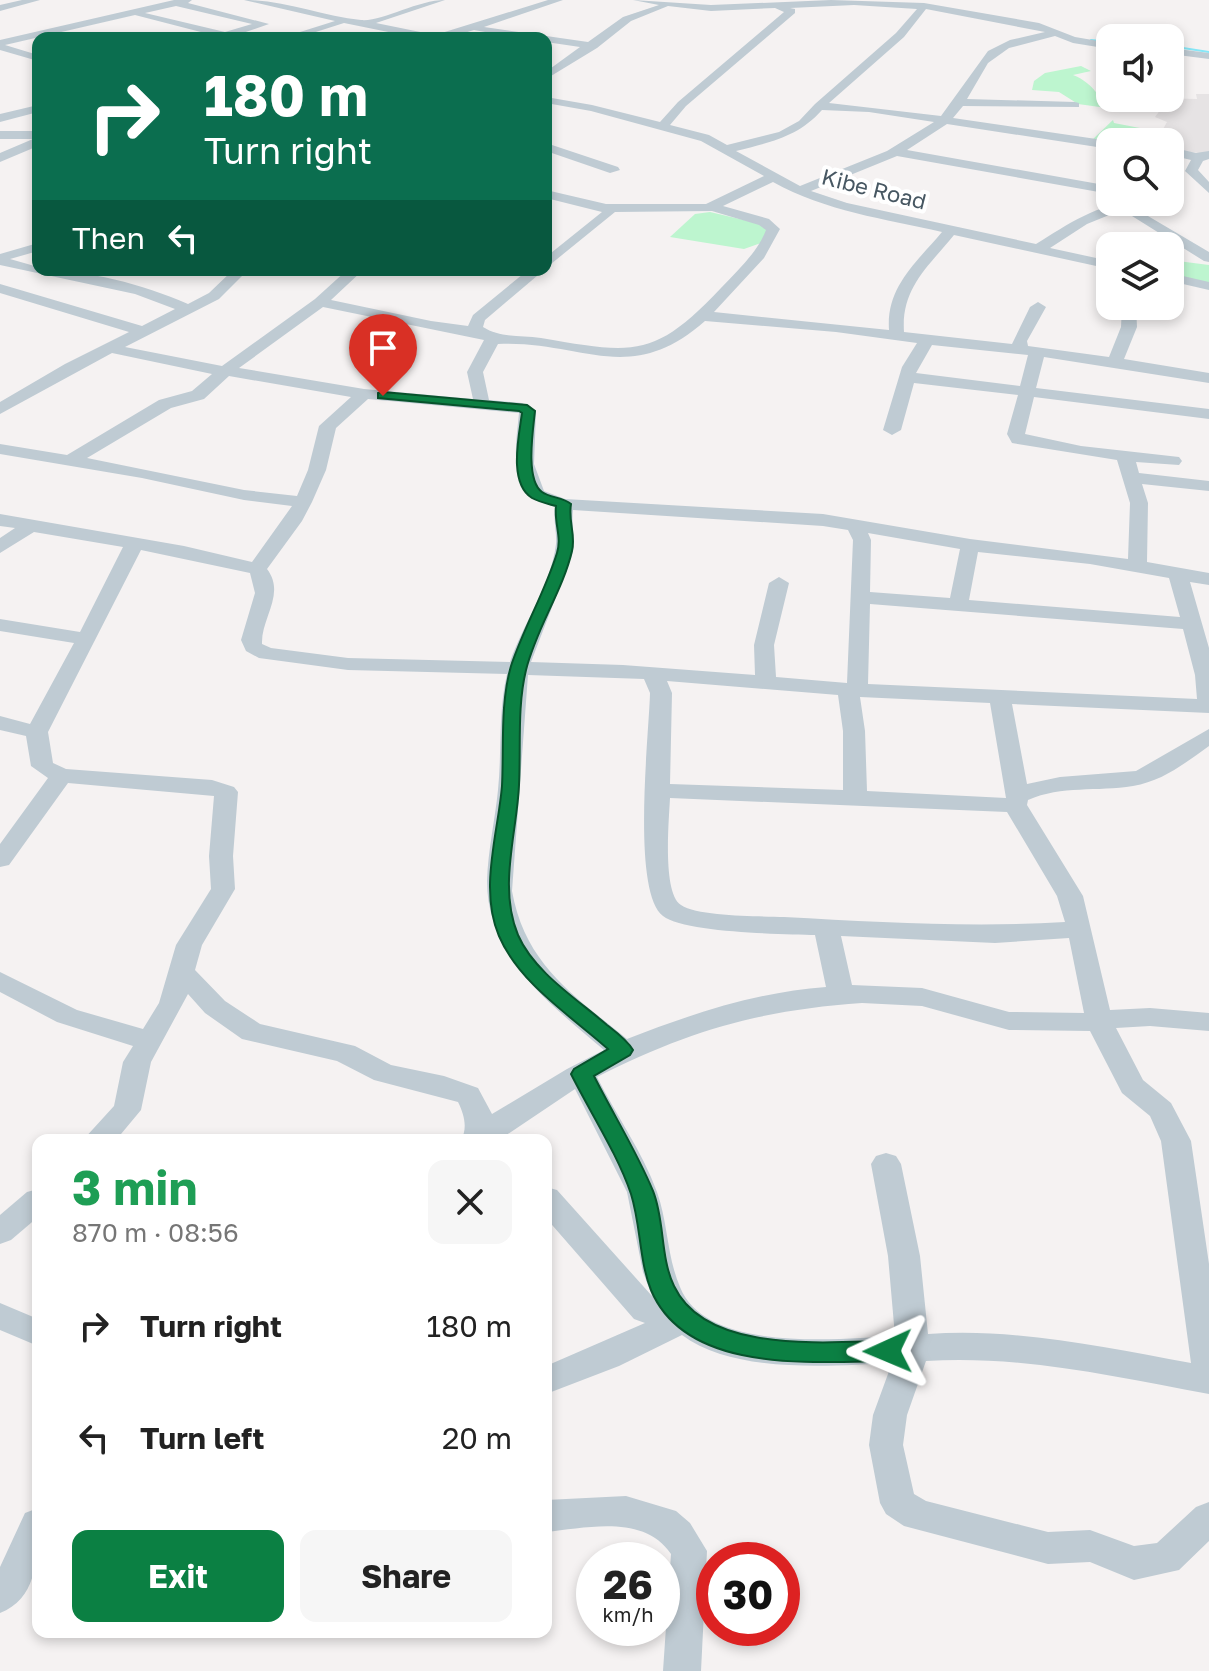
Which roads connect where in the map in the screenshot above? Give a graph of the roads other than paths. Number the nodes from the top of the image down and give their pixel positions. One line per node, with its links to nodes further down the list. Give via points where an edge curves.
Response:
1 (35, 0): 13 (street)
2 (143, 0): 14 (street)
3 (249, 0): 9 (street)
4 (439, 0): 19 (street)
5 (558, 0): 21 (street)
6 (638, 0): 10 (street)
7 (181, 1): 16 (street); 26 (street, via 264,24)
8 (842, 1): 11 (street); 15 (street)
9 (277, 2): 18 (street)
10 (671, 3): 15 (street); 36 (street, via 627,19)
11 (888, 4): 12 (street); 17 (street)
12 (924, 6): 31 (street); 43 (street)
13 (0, 8)
14 (113, 8): 16 (street); 20 (street)
15 (796, 8): 48 (street)
16 (134, 13): 24 (street); 25 (street)
17 (868, 15)
18 (342, 18): 19 (street); 27 (street)
19 (366, 23): 28 (street)
20 (24, 27): 22 (street); 23 (street)
21 (473, 28): 29 (street); 30 (street)
22 (0, 32)
23 (43, 32)
24 (51, 32)
25 (211, 32)
26 (244, 32)
27 (307, 32)
28 (407, 32)
29 (458, 32)
30 (500, 32)
31 (1056, 33): 34 (street); 42 (street, via 994,52)
32 (32, 37): 35 (street)
33 (552, 40): 36 (street)
34 (1096, 44)
35 (0, 45): 38 (street)
36 (593, 46): 40 (street)
37 (1184, 53): 39 (street)
38 (32, 56)
39 (1209, 56)
40 (552, 72)
41 (552, 101): 48 (street, Kibe Road)
42 (959, 102): 44 (street); 47 (street)
43 (826, 104): 47 (street); 54 (street, via 791,132)
44 (1075, 105)
45 (32, 111): 46 (street)
46 (0, 118)
47 (943, 122): 51 (street); 55 (street)
48 (662, 127): 54 (street, Kibe Road)
49 (0, 135): 50 (street)
50 (32, 135)
51 (1096, 143)
52 (32, 144): 58 (street)
53 (552, 149): 59 (street)
54 (728, 149): 60 (street, Kibe Road)
55 (897, 152): 62 (street); 63 (street)
56 (1184, 153): 57 (street)
57 (1204, 156): 61 (street)
58 (0, 158)
59 (614, 170)
60 (773, 177): 63 (street, Kibe Road); 65 (street)
61 (1200, 182)
62 (1096, 188)
63 (799, 191): 69 (street, Kibe Road)
64 (552, 195): 66 (street)
65 (713, 207): 66 (street); 89 (street, via 773,229 765,246)
66 (606, 208): 74 (street, via 606,218)
67 (1096, 215): 71 (street)
68 (1142, 216): 72 (street)
69 (951, 230): 71 (street, Kibe Road); 92 (street, via 904,287 895,310)
70 (32, 249): 73 (street)
71 (1038, 249): 75 (street, Kibe Road)
72 (1209, 258)
73 (0, 259): 76 (street)
74 (552, 259)
75 (1096, 262)
76 (32, 271)
77 (59, 276): 83 (street)
78 (120, 276): 83 (street)
79 (235, 276): 88 (street, via 214,296)
80 (349, 276): 86 (street)
81 (530, 276): 93 (street, via 478,318 474,324)
82 (1184, 280): 84 (street)
83 (106, 285): 88 (street, via 174,302)
84 (1209, 286)
85 (0, 288): 91 (street)
86 (320, 302): 93 (street); 98 (street)
87 (1038, 307): 95 (street)
88 (183, 312): 91 (street)
89 (703, 316): 92 (street); 93 (street, via 668,345 633,355)
90 (1129, 320): 97 (street)
91 (144, 333): 96 (street)
92 (897, 335): 94 (street)
93 (486, 336): 103 (street, via 475,372)
94 (927, 340): 95 (street); 99 (street)
95 (1021, 348): 97 (street); 101 (street)
96 (114, 349): 98 (street); 105 (street, via 71,367)
97 (1115, 362): 100 (street)
98 (224, 372): 102 (street); 109 (street, via 198,395 165,404)
99 (907, 377): 101 (street); 106 (street)
100 (1209, 378)
101 (1028, 391): 104 (street); 107 (street, via 1018,439)
102 (364, 394): 103 (street); 112 (street, via 328,426)
103 (482, 404): 113 (street, via 528,411 527,481 536,494)
104 (1209, 414)
105 (4, 424): 109 (street, via 25,453)
106 (892, 430)
107 (1125, 456): 108 (street); 110 (street)
108 (1173, 461)
109 (68, 462): 112 (street)
110 (1132, 478): 111 (street); 120 (street, via 1140,528)
111 (1209, 486)
112 (303, 502): 121 (street)
113 (564, 504): 116 (street, via 823,520); 130 (street, via 565,552)
114 (0, 520): 115 (street)
115 (30, 526): 117 (street); 119 (street)
116 (856, 527): 118 (street); 125 (street, via 862,540)
117 (134, 543): 121 (street); 129 (street)
118 (970, 545): 120 (street); 126 (street)
119 (0, 547)
120 (1137, 567): 122 (street)
121 (257, 569): 130 (street, via 265,577 266,590 251,640 266,654 348,664)
122 (1178, 574): 123 (street); 127 (street)
123 (1209, 579)
124 (779, 583): 132 (street, via 764,645)
125 (859, 597): 126 (street); 133 (street)
126 (958, 607): 127 (street)
127 (1193, 624): 135 (street)
128 (0, 625): 129 (street)
129 (86, 639): 137 (street)
130 (518, 669): 131 (street); 152 (street, via 500,892 508,936 534,973)
131 (657, 683): 132 (street, via 687,677); 140 (street)
132 (766, 683): 133 (street)
133 (852, 690): 134 (street); 141 (street)
134 (1000, 697): 135 (street); 142 (street)
135 (1209, 706)
136 (0, 723): 137 (street)
137 (37, 732): 139 (street, via 42,766)
138 (1209, 736): 142 (street, via 1149,775 1055,783 1035,787)
139 (61, 776): 143 (street); 146 (street, via 226,792 223,889 189,945)
140 (659, 791): 141 (street); 144 (street, via 658,886 673,912 718,922)
141 (855, 798): 142 (street)
142 (1017, 801): 145 (street, via 1070,896)
143 (0, 860)
144 (826, 927): 145 (street, via 995,935); 148 (street)
145 (1080, 929): 149 (street)
146 (182, 972): 151 (street, via 172,1003); 155 (street, via 215,1007 252,1032 345,1053 384,1073 468,1095 478,1113)
147 (0, 981): 151 (street, via 67,1016)
148 (841, 995): 149 (street, via 922,997 997,1020); 152 (street, via 733,1012)
149 (1099, 1021): 150 (street, via 1128,1017); 165 (street, via 1132,1086 1161,1110 1176,1141)
150 (1209, 1022)
151 (149, 1041): 154 (street, via 137,1062 127,1110)
152 (622, 1050): 153 (street)
153 (582, 1074): 156 (street); 162 (street, via 641,1190 663,1290)
154 (104, 1134)
155 (480, 1134)
156 (488, 1134)
157 (886, 1164): 164 (street, via 904,1256)
158 (32, 1205): 160 (street)
159 (552, 1205): 162 (street, via 645,1310)
160 (0, 1232)
161 (0, 1316): 163 (street)
162 (683, 1320): 164 (street, via 716,1338 750,1346 813,1352); 166 (street)
163 (32, 1330)
164 (913, 1350): 167 (street, via 977,1345); 169 (street, via 890,1415 886,1445 898,1503 917,1515 1048,1548 1090,1546 1134,1563 1166,1558)
165 (1209, 1374)
166 (552, 1378)
167 (1209, 1380)
168 (552, 1516): 172 (street, via 638,1513 681,1534 689,1551)
169 (1209, 1518)
170 (32, 1537): 171 (street)
171 (0, 1596)
172 (682, 1671)

